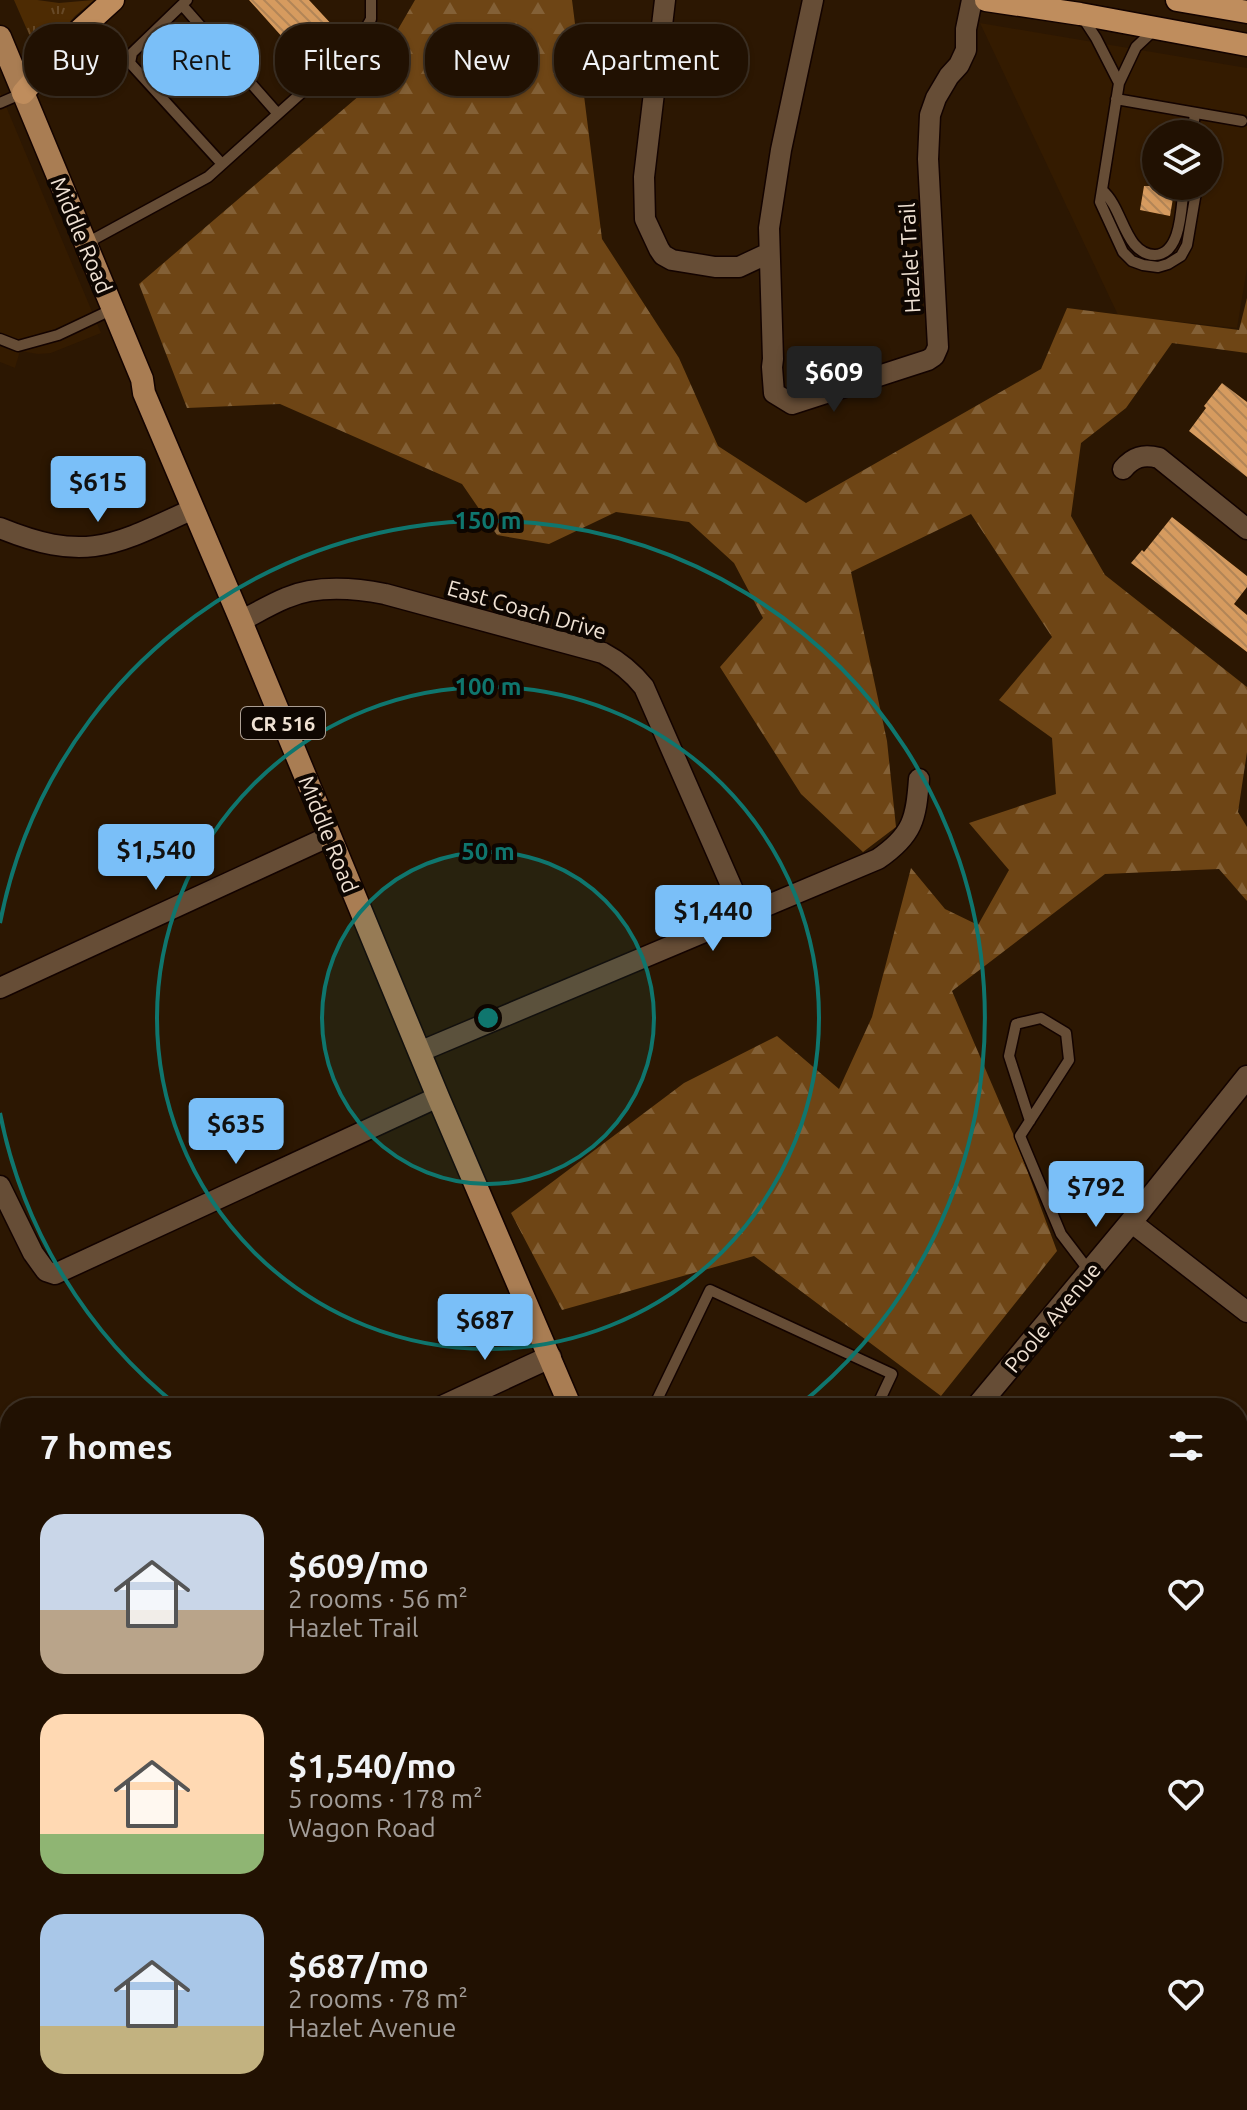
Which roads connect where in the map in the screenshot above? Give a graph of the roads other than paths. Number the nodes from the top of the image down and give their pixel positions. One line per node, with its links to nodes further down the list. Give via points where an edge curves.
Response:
1 (113, 0): 15 (highway)
2 (371, 0): 18 (lane, via 371,19 358,42)
3 (665, 0): 27 (street, via 644,177 645,219 659,249 672,260 739,267)
4 (813, 0): 27 (street, Hazlet Trail, via 781,150)
5 (972, 0): 27 (street, Hazlet Trail, via 966,50 930,115 938,347 934,356 792,404 774,393)
6 (986, 0): 10 (highway)
7 (1177, 0): 9 (highway)
8 (184, 2): 18 (lane); 22 (lane, via 132,53 130,63)
9 (1247, 12)
10 (1080, 14): 11 (highway); 14 (lane)
11 (1156, 28): 13 (highway); 14 (lane, via 1136,47)
12 (0, 37): 15 (main road, Middle Road / CR 516)
13 (1247, 45)
14 (1119, 83): 16 (lane)
15 (23, 93): 17 (lane); 26 (main road, Middle Road / CR 516)
16 (1116, 99): 19 (lane); 23 (lane)
17 (0, 103)
18 (278, 114): 22 (lane)
19 (1195, 114): 20 (lane); 21 (lane)
20 (1194, 120)
21 (1242, 121)
22 (222, 164): 26 (lane, via 208,177)
23 (1102, 190): 24 (lane, via 1135,246 1152,255 1173,244); 25 (lane, via 1100,202 1123,252 1132,261 1158,267 1186,249)
24 (1182, 200)
25 (1195, 200)
26 (85, 244): 28 (main road, Middle Road / CR 516)
27 (769, 253)
28 (113, 309): 29 (lane, via 58,335 18,346); 31 (main road, Middle Road / CR 516)
29 (0, 339)
30 (1123, 469): 33 (street, via 1138,457 1159,458)
31 (193, 509): 32 (street, via 99,547 50,545); 34 (main road, Middle Road / CR 516)
32 (0, 528)
33 (1247, 529)
34 (241, 621): 36 (main road, Middle Road / CR 516); 37 (street, East Coach Drive, via 292,596 360,589 617,660 644,687)
35 (919, 779): 37 (street, via 916,812 895,847)
36 (330, 836): 38 (street); 39 (main road, Middle Road / CR 516)
37 (744, 915): 39 (street)
38 (0, 988)
39 (419, 1052): 41 (main road, Middle Road / CR 516)
40 (1247, 1077): 44 (street, Poole Avenue)
41 (438, 1097): 43 (street, via 55,1274 46,1271 33,1253); 47 (main road, Middle Road / CR 516)
42 (1030, 1121): 42 (lane, via 1069,1060 1066,1033 1041,1018 1016,1024 1009,1056); 45 (lane, via 1020,1136 1061,1234)
43 (0, 1186)
44 (1131, 1222): 45 (street, Poole Avenue); 46 (street)
45 (1090, 1272): 52 (street, Poole Avenue)
46 (1247, 1312)
47 (550, 1357): 48 (street); 49 (main road, Middle Road / CR 516)
48 (462, 1398)
49 (567, 1398)
50 (658, 1398): 51 (lane, via 710,1290 892,1374)
51 (881, 1398)
52 (984, 1398)

